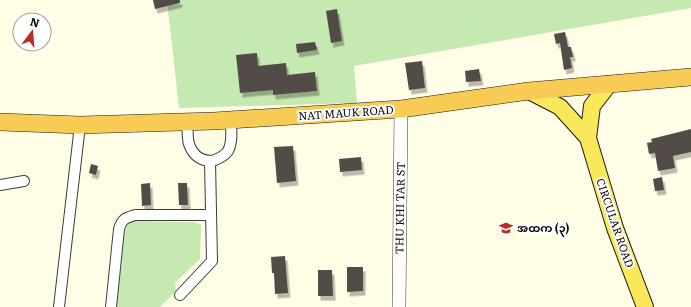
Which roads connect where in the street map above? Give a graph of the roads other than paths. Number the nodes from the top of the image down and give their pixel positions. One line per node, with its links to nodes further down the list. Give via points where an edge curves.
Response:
1 (691, 77): 2 (highway, NAT MAUK ROAD)
2 (609, 84): 3 (highway, NAT MAUK ROAD); 9 (main road, via 592,106)
3 (529, 91): 4 (highway, NAT MAUK ROAD); 9 (main road, via 560,107)
4 (401, 109): 5 (highway, NAT MAUK ROAD); 17 (street, THU KHI TAR ST)
5 (231, 120): 7 (highway, NAT MAUK ROAD); 10 (street, via 231,143 227,152 219,159)
6 (0, 122): 8 (highway, NAT MAUK ROAD)
7 (187, 122): 8 (highway, NAT MAUK ROAD); 10 (street, via 189,143 193,153 200,159)
8 (80, 124): 15 (street)
9 (588, 138): 18 (main road, CIRCULAR ROAD, via 615,228)
10 (210, 161): 13 (street)
11 (24, 181): 12 (street)
12 (0, 185)
13 (211, 215): 14 (street, via 212,261); 16 (street, via 135,215 121,222)
14 (180, 295)
15 (59, 307)
16 (111, 307)
17 (399, 307)
18 (645, 307)

